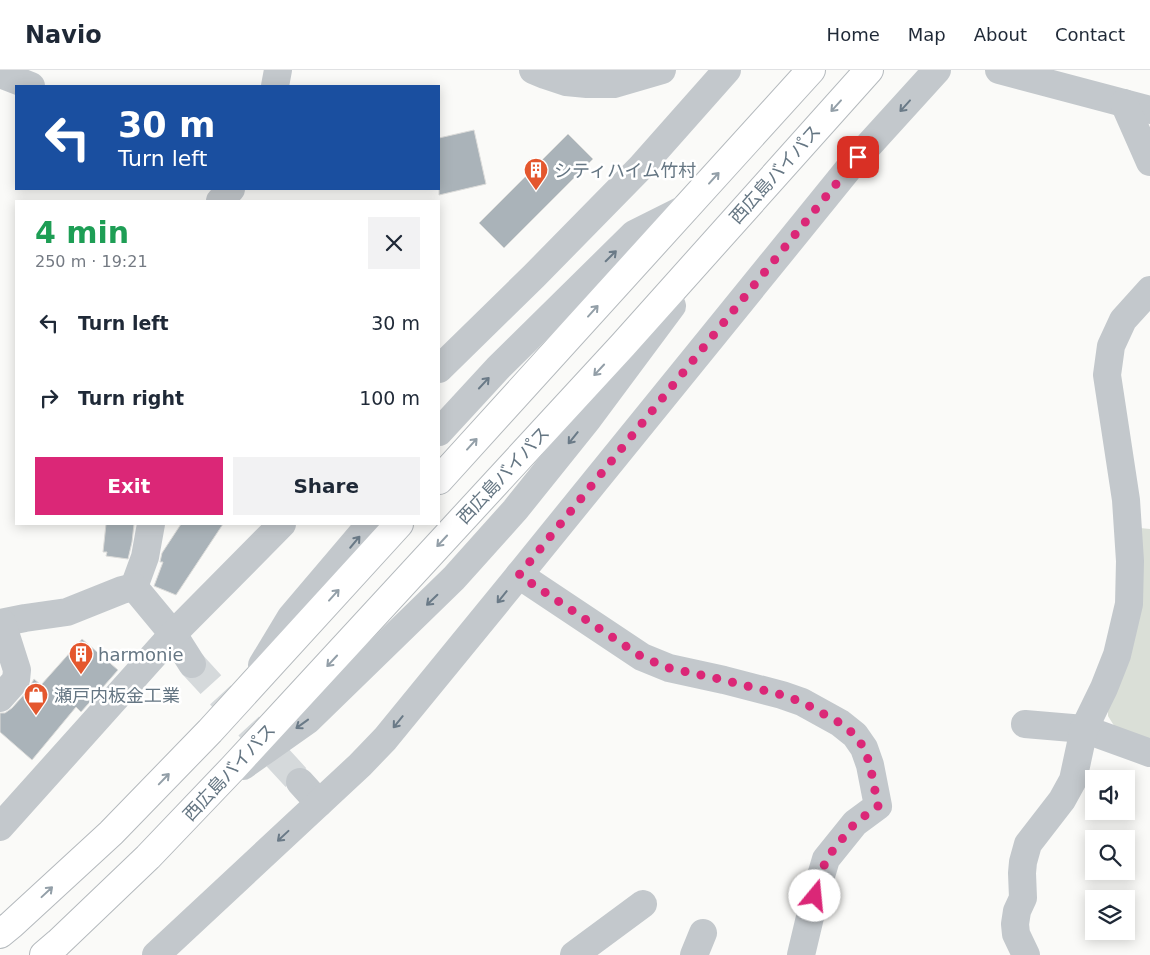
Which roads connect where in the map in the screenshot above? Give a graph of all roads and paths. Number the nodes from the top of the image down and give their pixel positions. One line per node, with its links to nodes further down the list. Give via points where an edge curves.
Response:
1 (278, 70): 11 (street)
2 (533, 70): 3 (street, via 566,82 614,84)
3 (662, 70)
4 (728, 70): 19 (street, via 641,167)
5 (811, 70): 17 (highway, one-way to 5)
6 (869, 70): 41 (highway, 西広島バイパス, one-way to 41, via 609,360 219,783 148,857)
7 (938, 70): 26 (street, one-way to 26, via 852,165)
8 (998, 70): 12 (street)
9 (0, 74): 10 (street)
10 (28, 85)
11 (275, 85)
12 (1124, 103): 13 (street); 14 (street)
13 (1150, 110)
14 (1150, 162)
15 (230, 190): 16 (street)
16 (221, 200)
17 (686, 208): 20 (street, one-way to 17, via 498,368 634,234); 21 (highway, one-way to 17)
18 (1150, 290): 34 (street, via 1123,320 1111,346 1107,374 1126,500 1129,604 1117,655)
19 (440, 368)
20 (440, 431)
21 (440, 479)
22 (151, 525): 27 (street, via 145,558)
23 (281, 525): 29 (street)
24 (369, 525): 31 (street, one-way to 24, via 291,616)
25 (398, 525): 31 (highway, one-way to 25)
26 (519, 575): 37 (street, one-way to 37, via 385,739); 44 (street, via 642,657 669,668 802,702 855,735 870,765 878,806 855,823 826,859)
27 (134, 587): 28 (street, via 67,612); 29 (street)
28 (1, 623): 32 (street, via 17,670 16,680)
29 (173, 634): 30 (street); 38 (street)
30 (192, 664)
31 (244, 694): 40 (highway, one-way to 31, via 111,833)
32 (0, 698)
33 (1025, 724): 34 (street)
34 (1084, 729): 35 (street); 45 (street, via 1073,780 1062,800 1028,844 1023,862 1023,898 1015,924)
35 (1150, 753)
36 (300, 782): 37 (street)
37 (319, 803): 42 (street, one-way to 42)
38 (5, 816)
39 (643, 904): 43 (street)
40 (4, 930)
41 (44, 955)
42 (156, 955)
43 (574, 955)
44 (801, 955)
45 (1026, 955)

